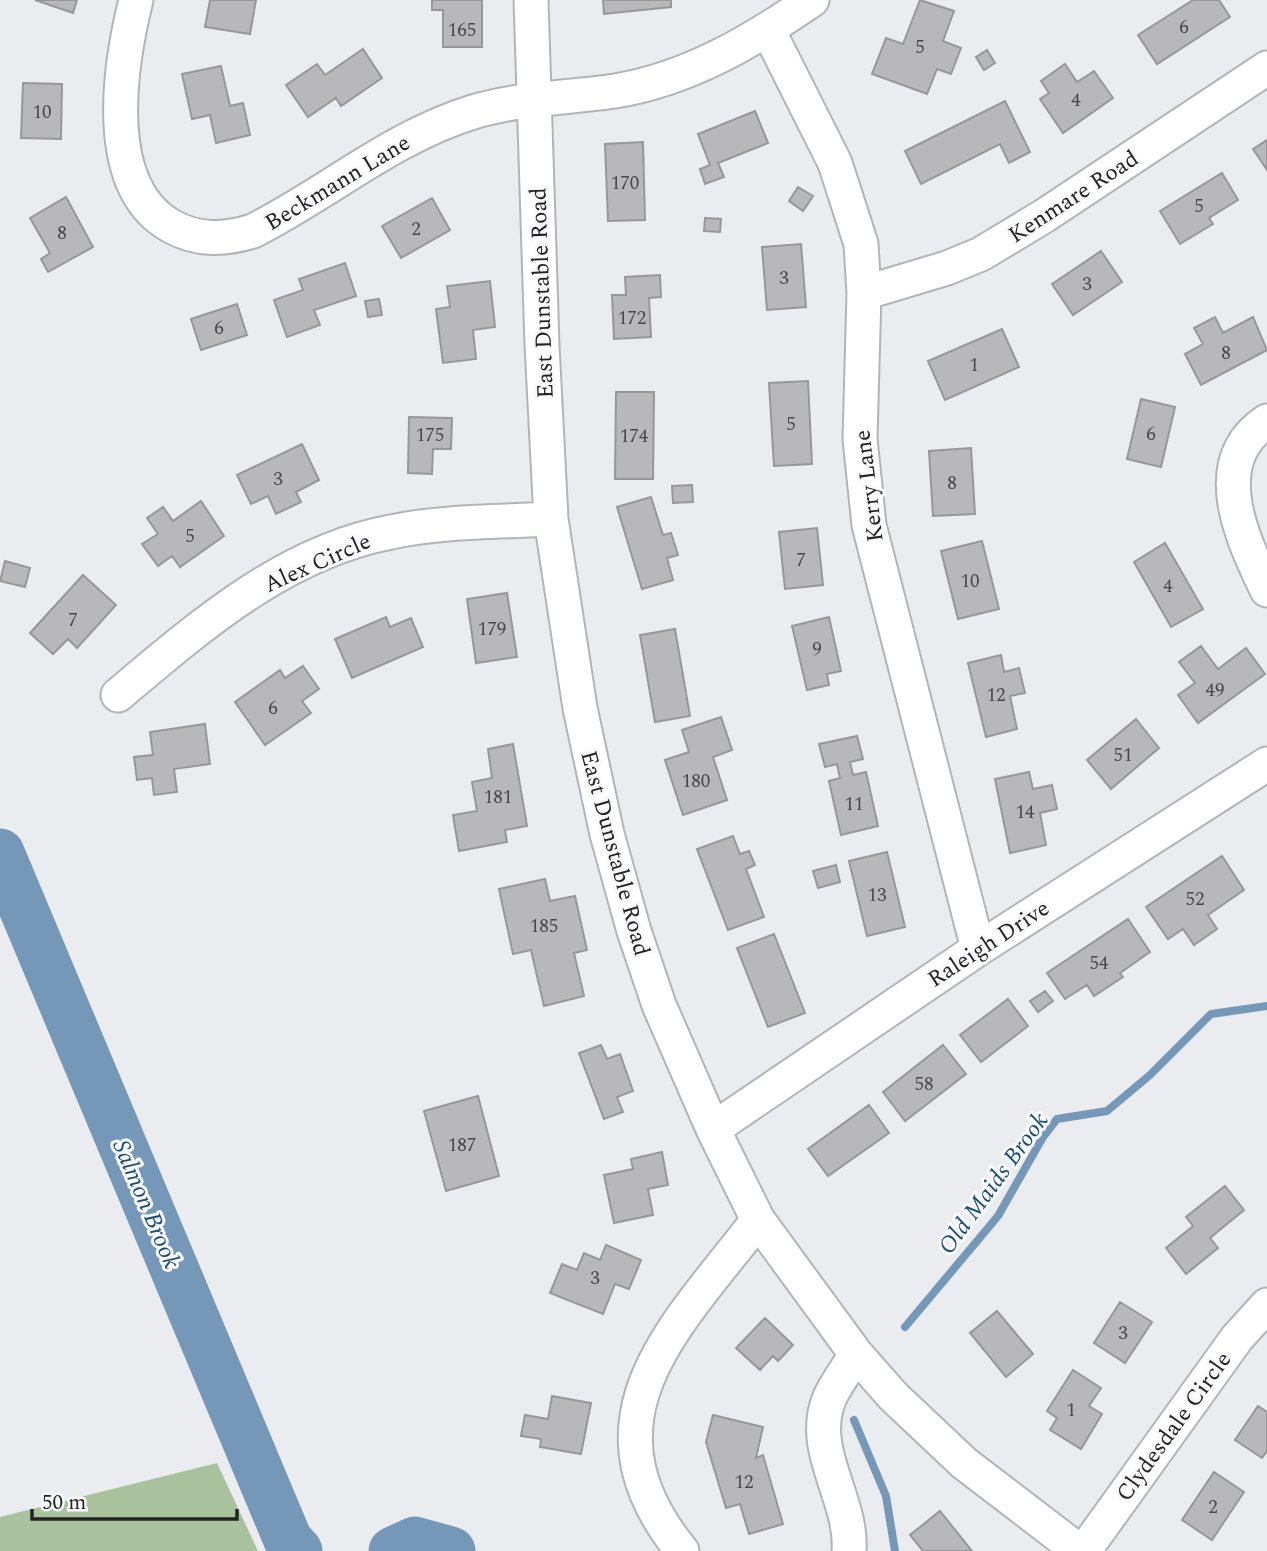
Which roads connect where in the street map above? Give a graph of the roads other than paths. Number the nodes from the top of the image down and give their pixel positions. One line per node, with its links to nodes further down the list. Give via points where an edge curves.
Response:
1 (136, 0): 6 (street, Beckmann Lane, via 122,85 124,148 137,190 165,223 186,234 208,239 253,231 412,136 476,111)
2 (531, 0): 6 (street, East Dunstable Road)
3 (812, 0): 4 (street)
4 (768, 30): 6 (street, via 729,52 656,80 618,90); 7 (street, Kerry Lane, via 816,121 850,204 861,244)
5 (1267, 68): 7 (street, Kenmare Road, via 981,254)
6 (535, 100): 9 (street, East Dunstable Road)
7 (864, 293): 13 (street, Kerry Lane, via 860,439 869,525)
8 (1267, 421): 10 (street, via 1243,447 1234,477 1234,509)
9 (551, 519): 11 (street, Alex Circle, via 393,531 323,554 249,592 205,622); 14 (street, East Dunstable Road, via 580,708 607,834 659,1005)
10 (1267, 590)
11 (118, 695)
12 (1267, 764): 13 (street, Raleigh Drive)
13 (978, 949): 14 (street, Raleigh Drive)
14 (713, 1129): 15 (street, East Dunstable Road)
15 (758, 1220): 17 (street, East Dunstable Road); 18 (street, via 662,1347 636,1416 638,1474 652,1508)
16 (1267, 1305): 20 (street, Clydesdale Circle, via 1237,1338)
17 (856, 1354): 19 (street, via 830,1397 824,1438 850,1531); 20 (street, East Dunstable Road, via 964,1463)
18 (682, 1551)
19 (849, 1551)
20 (1081, 1551)

